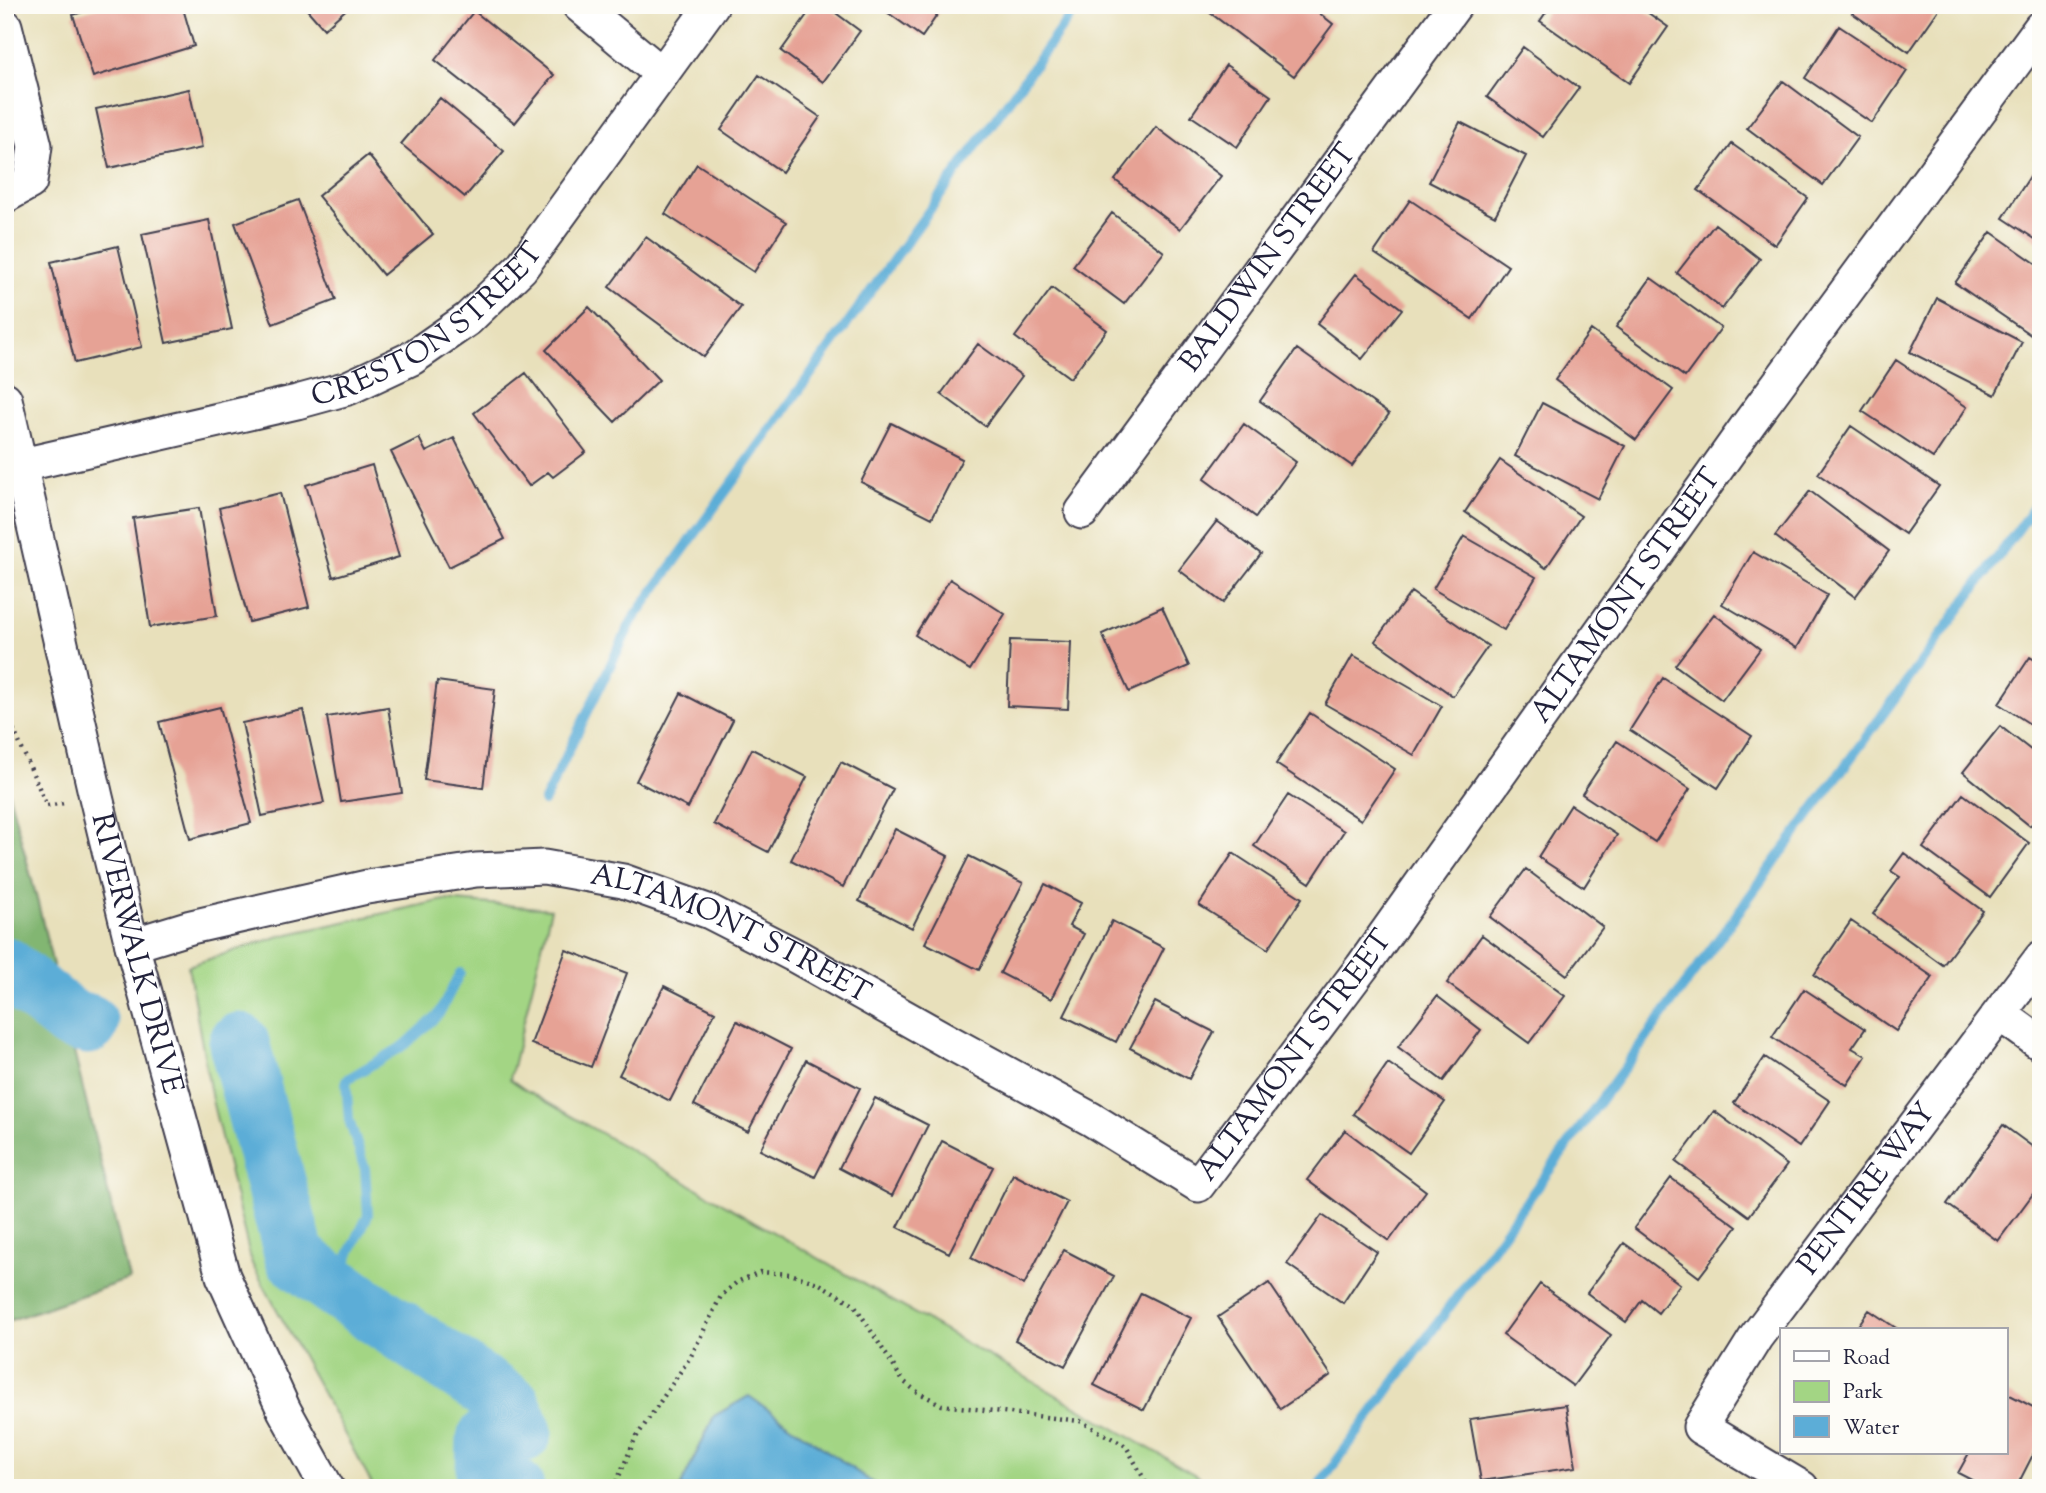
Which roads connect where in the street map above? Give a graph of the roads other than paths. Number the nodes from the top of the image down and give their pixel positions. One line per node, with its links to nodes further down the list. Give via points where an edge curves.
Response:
1 (579, 5): 6 (street)
2 (712, 5): 6 (street, CRESTON STREET)
3 (1455, 5): 10 (street, BALDWIN STREET)
4 (5, 26): 7 (street, via 35,146 30,182)
5 (2041, 27): 11 (street, ALTAMONT STREET, via 1742,433 1362,967 1198,1185 1091,1119 796,956 710,912 623,881 544,867 476,870 367,887)
6 (663, 74): 9 (street, CRESTON STREET, via 521,268 468,319 412,358 348,388 310,399)
7 (5, 196)
8 (5, 400): 9 (street, RIVERWALK DRIVE)
9 (22, 465): 11 (street, RIVERWALK DRIVE)
10 (1082, 512)
11 (132, 945): 15 (street, RIVERWALK DRIVE, via 223,1276 284,1410)
12 (2041, 958): 13 (street, PENTIRE WAY)
13 (2000, 1014): 14 (street); 16 (street, PENTIRE WAY, via 1756,1337 1700,1427)
14 (2041, 1044)
15 (327, 1488)
16 (1802, 1488)

